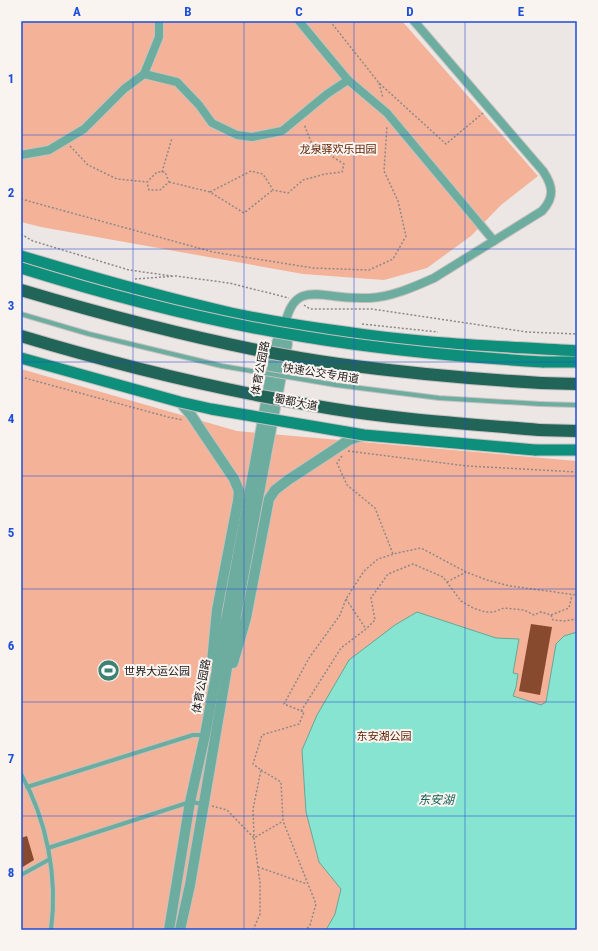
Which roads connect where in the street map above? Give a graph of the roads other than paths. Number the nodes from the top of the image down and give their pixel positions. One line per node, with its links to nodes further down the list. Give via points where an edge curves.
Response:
1 (159, 21): 4 (street, via 159,37)
2 (299, 21): 5 (street)
3 (414, 21): 7 (street, via 549,180 549,203 542,211)
4 (144, 74): 5 (street, via 177,82 212,123 236,135 252,137 282,131); 6 (street, via 124,89 84,129 49,150)
5 (348, 80): 7 (street, via 387,113)
6 (21, 155)
7 (494, 241): 12 (street, via 434,278 393,293 372,298 311,294 301,297 291,306)
8 (21, 256): 12 (main road, via 232,313)
9 (21, 268): 16 (main road, bridge, via 144,303 305,337 458,356)
10 (21, 290): 17 (highway, bridge, via 98,313 228,344 338,364 442,376)
11 (21, 314): 19 (lane, 快速公交专用道, bridge, via 90,334 222,366 336,385 432,397)
12 (285, 323): 14 (main road, via 347,333 436,342); 23 (street, 体育公园路, via 287,344)
13 (21, 336): 20 (highway, 蜀都大道, bridge, via 85,355 217,387 326,408 437,422)
14 (577, 351)
15 (21, 358): 18 (main road, bridge)
16 (577, 362)
17 (577, 384)
18 (180, 402): 21 (main road, bridge); 23 (street, via 196,422 239,490 217,610)
19 (577, 405)
20 (577, 431)
21 (364, 435): 22 (main road, bridge, via 535,450); 23 (street, via 349,440 275,490 269,499 246,618)
22 (577, 450)
23 (213, 718): 24 (street, 体育公园路)
24 (210, 736): 27 (lane, via 193,735); 28 (street, 体育公园路); 29 (street, 体育公园路)
25 (21, 774): 26 (lane)
26 (23, 780): 27 (lane)
27 (28, 787): 30 (lane, via 37,808)
28 (190, 802): 29 (lane); 30 (lane); 34 (street, 体育公园路)
29 (204, 804): 35 (street, 体育公园路)
30 (48, 848): 31 (lane)
31 (50, 859): 32 (lane); 33 (lane)
32 (21, 875)
33 (52, 930)
34 (169, 930)
35 (180, 930)

